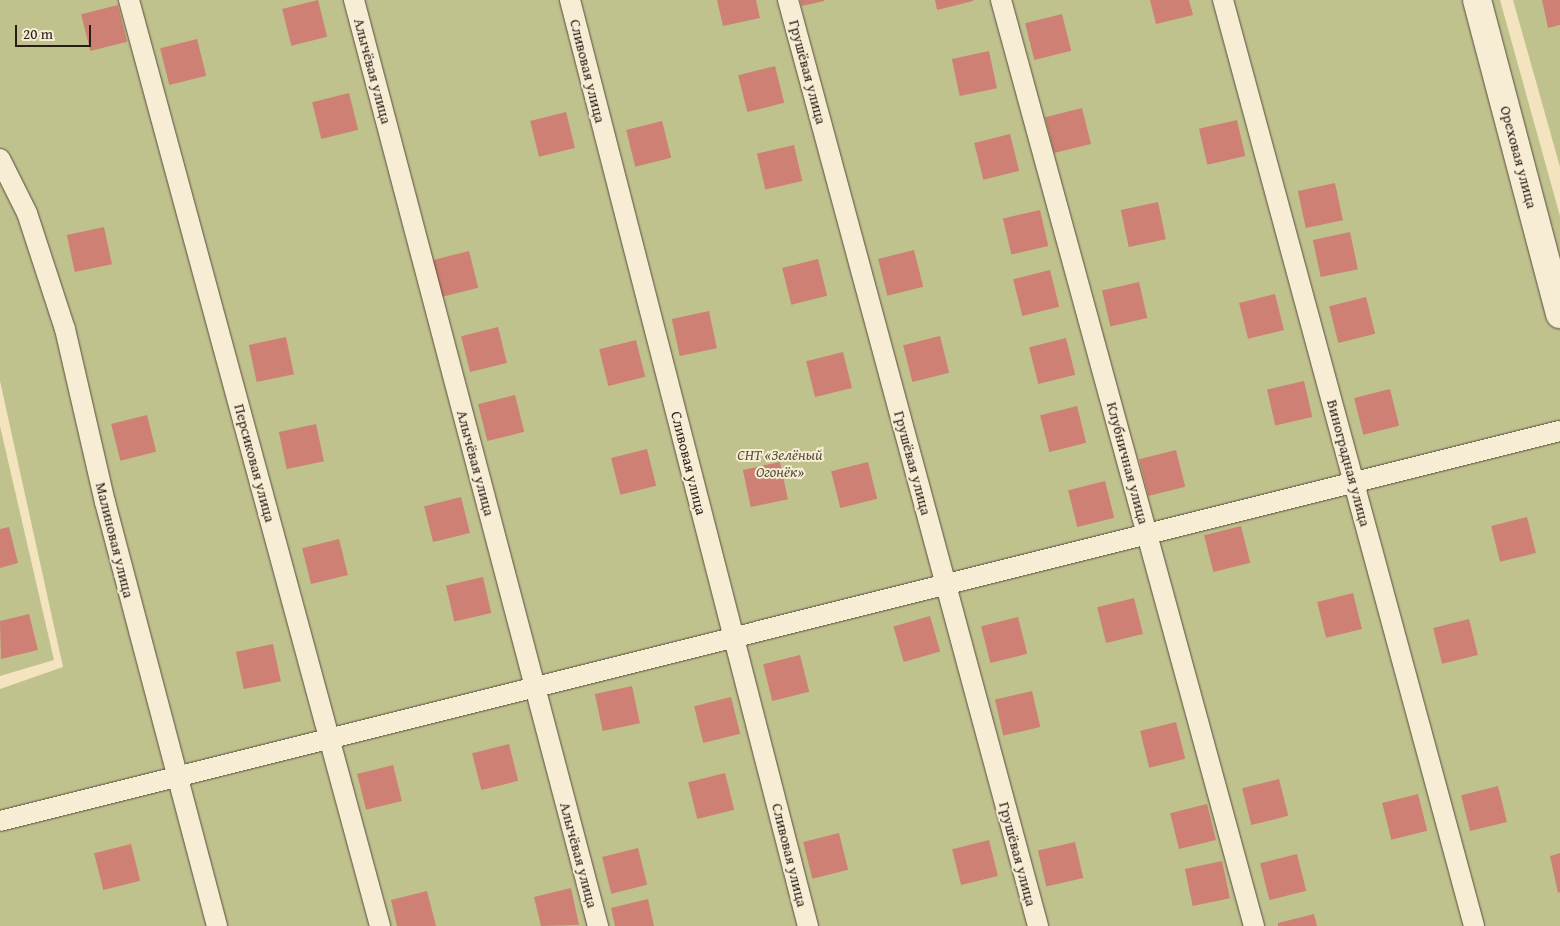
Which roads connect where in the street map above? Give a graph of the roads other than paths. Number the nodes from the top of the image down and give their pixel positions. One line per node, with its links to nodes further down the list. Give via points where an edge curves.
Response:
1 (129, 0): 16 (street, Персиковая улица)
2 (354, 0): 15 (street, Алычёвая улица)
3 (570, 0): 14 (street, Сливовая улица)
4 (788, 0): 13 (street, Грушёвая улица)
5 (1001, 0): 12 (street, Клубничная улица)
6 (1223, 0): 11 (street, Виноградная улица)
7 (1477, 0): 9 (street, Ореховая улица)
8 (0, 159): 17 (street, Малиновая улица, via 27,213 65,329 107,511)
9 (1560, 314)
10 (1560, 431): 11 (street)
11 (1354, 483): 12 (street); 25 (street, Виноградная улица)
12 (1147, 535): 13 (street); 24 (street, Клубничная улица)
13 (946, 585): 14 (street); 23 (street, Грушёвая улица)
14 (734, 638): 15 (street); 22 (street, Сливовая улица)
15 (535, 688): 16 (street); 21 (street, Алычёвая улица)
16 (329, 739): 17 (street); 20 (street, Персиковая улица)
17 (180, 776): 18 (street); 19 (street, Малиновая улица)
18 (0, 821)
19 (217, 926)
20 (380, 926)
21 (598, 926)
22 (808, 926)
23 (1038, 926)
24 (1254, 926)
25 (1474, 926)

